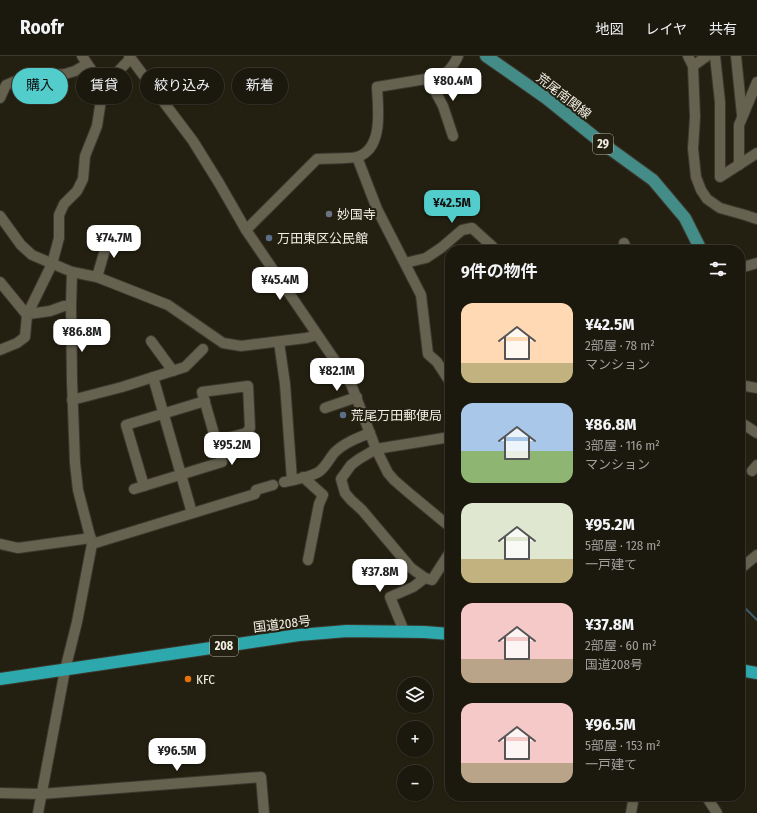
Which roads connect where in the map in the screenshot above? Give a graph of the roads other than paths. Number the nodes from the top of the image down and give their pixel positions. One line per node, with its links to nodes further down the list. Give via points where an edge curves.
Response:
1 (458, 56): 12 (street, via 453,67 446,73)
2 (486, 56): 26 (main road, 荒尾南関線 / 29, via 546,98 653,180 684,218)
3 (688, 56): 9 (street)
4 (707, 56): 9 (street)
5 (715, 56): 20 (street, via 720,102 720,177)
6 (736, 56): 16 (street)
7 (130, 57): 11 (street); 23 (street, via 193,141)
8 (84, 60): 10 (street); 14 (street, via 75,71 65,74 25,77 6,86)
9 (693, 66): 22 (street, via 693,149 696,177 701,190 707,199 720,208)
10 (91, 68)
11 (121, 68)
12 (428, 78): 17 (street, via 443,106); 19 (street, via 377,87 378,126 375,139 367,151)
13 (757, 82): 16 (street)
14 (0, 98)
15 (101, 104): 29 (street, via 97,126 85,156 83,179 77,192 64,204 59,215 59,238)
16 (742, 117): 20 (street, via 739,125)
17 (453, 136)
18 (757, 153): 20 (street)
19 (357, 157): 23 (street, via 317,159); 27 (street, via 377,209)
20 (739, 165)
21 (0, 216): 29 (street, via 21,245 32,255)
22 (757, 220)
23 (246, 230): 36 (street)
24 (109, 236): 32 (street)
25 (491, 245): 27 (street, via 472,228 462,230 426,258)
26 (698, 245)
27 (405, 263): 42 (street, via 421,295 428,354 438,362)
28 (757, 263): 30 (street)
29 (52, 264): 31 (street); 35 (street)
30 (745, 267)
31 (72, 272): 32 (street); 34 (street)
32 (97, 276): 38 (street, via 168,305 223,343 241,346)
33 (0, 282): 35 (street)
34 (71, 306): 35 (street); 47 (street)
35 (28, 314): 40 (street, via 25,337)
36 (317, 335): 38 (street); 46 (street, via 346,376)
37 (151, 341): 41 (street)
38 (279, 342): 58 (street, via 285,384 288,481)
39 (203, 349): 41 (street, via 185,367)
40 (0, 350)
41 (173, 371): 43 (street)
42 (445, 374)
43 (153, 377): 47 (street); 50 (street)
44 (745, 386): 45 (street)
45 (757, 388)
46 (357, 397): 49 (street); 52 (street)
47 (72, 400): 64 (street, via 78,490)
48 (204, 401): 50 (street); 55 (street); 55 (street, via 202,392 248,386 250,428 246,433)
49 (325, 408)
50 (163, 414): 57 (street); 60 (street, via 126,425)
51 (745, 425): 53 (street)
52 (370, 433): 56 (street); 58 (street, via 354,438 335,452 320,471)
53 (757, 433)
54 (445, 438): 56 (street)
55 (216, 441): 57 (street, via 222,462)
56 (376, 450): 63 (street, via 394,480); 70 (street, via 351,465 341,479 345,493 410,568)
57 (181, 475): 60 (street); 62 (street)
58 (303, 477): 67 (street, via 323,495)
59 (273, 485): 62 (street, via 256,490 255,494)
60 (144, 486): 61 (street)
61 (134, 489)
62 (192, 513): 64 (street)
63 (445, 523)
64 (91, 541): 65 (street, via 18,548); 73 (street, via 77,622)
65 (0, 544)
66 (757, 556): 69 (street)
67 (308, 560)
68 (445, 560): 70 (street, via 432,580)
69 (745, 565)
70 (425, 578): 71 (street, via 413,587 390,597)
71 (404, 631): 72 (highway, 国道208号 / 208); 73 (highway, 国道208号 / 208, via 347,631 299,635)
72 (445, 634)
73 (65, 670): 76 (highway, 国道208号 / 208); 78 (street)
74 (745, 671): 75 (highway)
75 (757, 673)
76 (0, 679)
77 (0, 793): 78 (street)
78 (41, 794): 81 (street); 82 (street, via 261,777)
79 (633, 801): 83 (street)
80 (709, 801): 84 (street)
81 (38, 813)
82 (264, 813)
83 (631, 813)
84 (717, 813)

